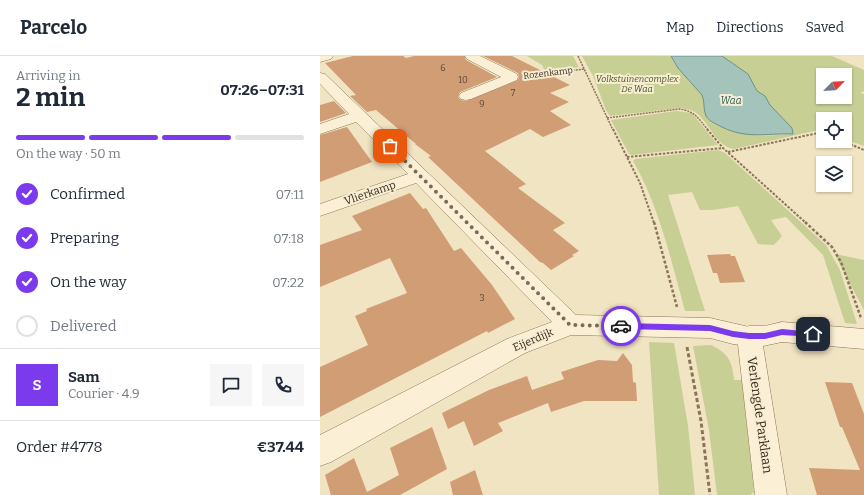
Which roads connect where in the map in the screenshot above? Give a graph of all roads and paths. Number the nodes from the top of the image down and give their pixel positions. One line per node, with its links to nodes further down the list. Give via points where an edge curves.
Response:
1 (327, 56): 4 (street)
2 (471, 56): 6 (street, Rozenkamp)
3 (578, 56): 5 (path)
4 (320, 58)
5 (585, 69): 6 (path, Rozenkamp); 10 (path)
6 (512, 77): 8 (street, Rozenkamp)
7 (320, 78): 9 (street)
8 (466, 96)
9 (360, 116): 11 (street); 18 (street)
10 (606, 118): 14 (path, via 689,110); 17 (path)
11 (320, 129)
12 (816, 133): 16 (path)
13 (852, 145): 15 (path)
14 (723, 148): 16 (path); 17 (path)
15 (864, 150)
16 (728, 152): 22 (path, via 832,247 842,262)
17 (627, 157): 21 (path, via 640,184 659,237)
18 (420, 176): 19 (street, Vlierkamp); 20 (street)
19 (320, 210)
20 (570, 325): 21 (street, Eijerdijk); 24 (street, Eijerdijk, via 516,346)
21 (682, 327): 23 (street, Eijerdijk, via 710,328); 25 (path, via 701,420)
22 (863, 329): 23 (street, Eijerdijk)
23 (749, 336): 26 (street, Verlengde Parklaan)
24 (320, 450)
25 (710, 495)
26 (771, 495)

